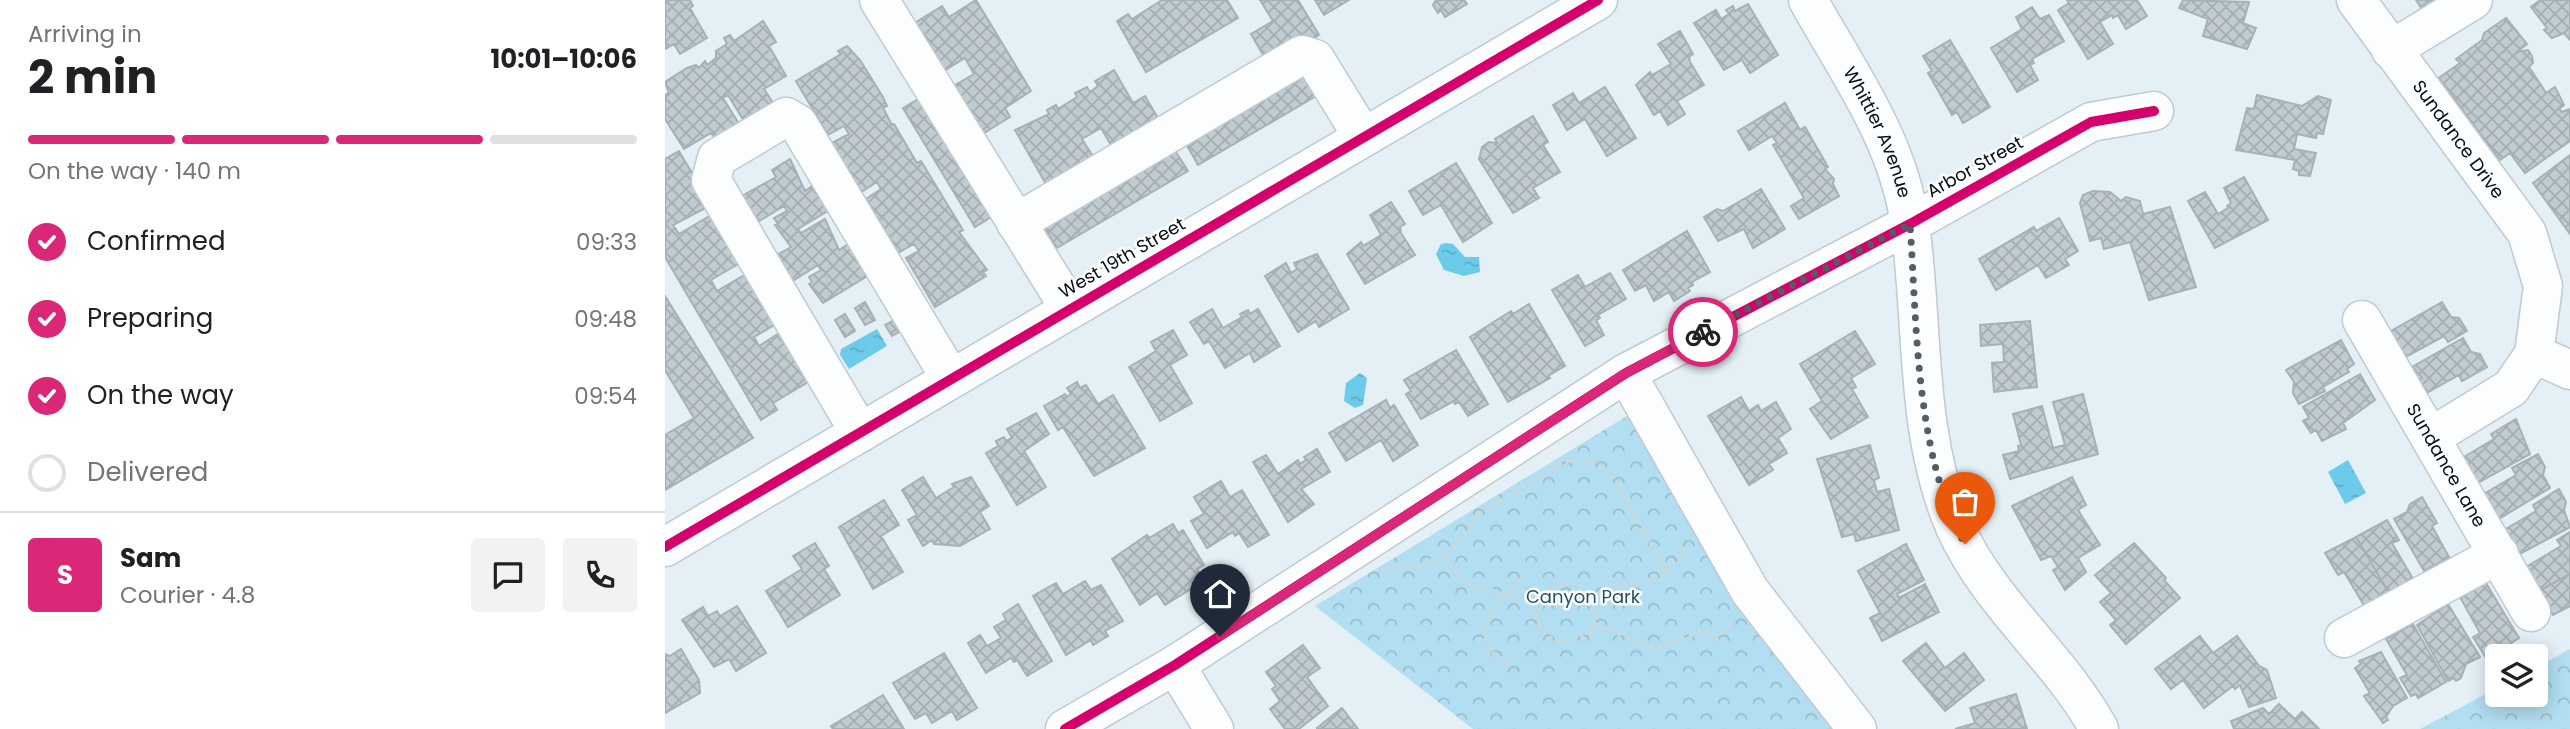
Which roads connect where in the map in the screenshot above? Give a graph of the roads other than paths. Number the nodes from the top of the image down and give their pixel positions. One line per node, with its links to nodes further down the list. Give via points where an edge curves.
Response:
1 (879, 0): 9 (street)
2 (1598, 0): 8 (street, West 19th Street)
3 (1808, 0): 10 (street, Whittier Avenue, via 1872,110 1896,164)
4 (2356, 0): 6 (street, Sundance Drive)
5 (2473, 0): 6 (street)
6 (2391, 50): 13 (street, Sundance Drive, via 2528,233 2543,286)
7 (2154, 111): 10 (street, Arbor Street, via 2091,122)
8 (1363, 137): 9 (street, via 1315,59 1302,55); 11 (street, West 19th Street)
9 (1016, 223): 11 (street)
10 (1910, 224): 15 (street, Arbor Street); 27 (street, Whittier Avenue, via 1929,430 1955,527 1984,579 2085,702)
11 (1070, 309): 16 (street, West 19th Street)
12 (2362, 320): 18 (street, Sundance Lane)
13 (2534, 354): 14 (street); 18 (street, via 2511,388)
14 (2570, 370)
15 (1626, 373): 23 (street, Arbor Street); 26 (street, via 1755,597)
16 (951, 379): 17 (street, West 19th Street); 17 (street, via 798,124 786,117 717,158 711,180)
17 (860, 433): 19 (street, West 19th Street)
18 (2431, 437): 20 (street, Sundance Lane)
19 (665, 547)
20 (2498, 554): 21 (street, Sundance Lane); 22 (street)
21 (2531, 612)
22 (2344, 638)
23 (1175, 665): 24 (street, Arbor Street); 25 (street)
24 (1065, 729)
25 (1214, 729)
26 (1857, 729)
27 (2099, 729)

